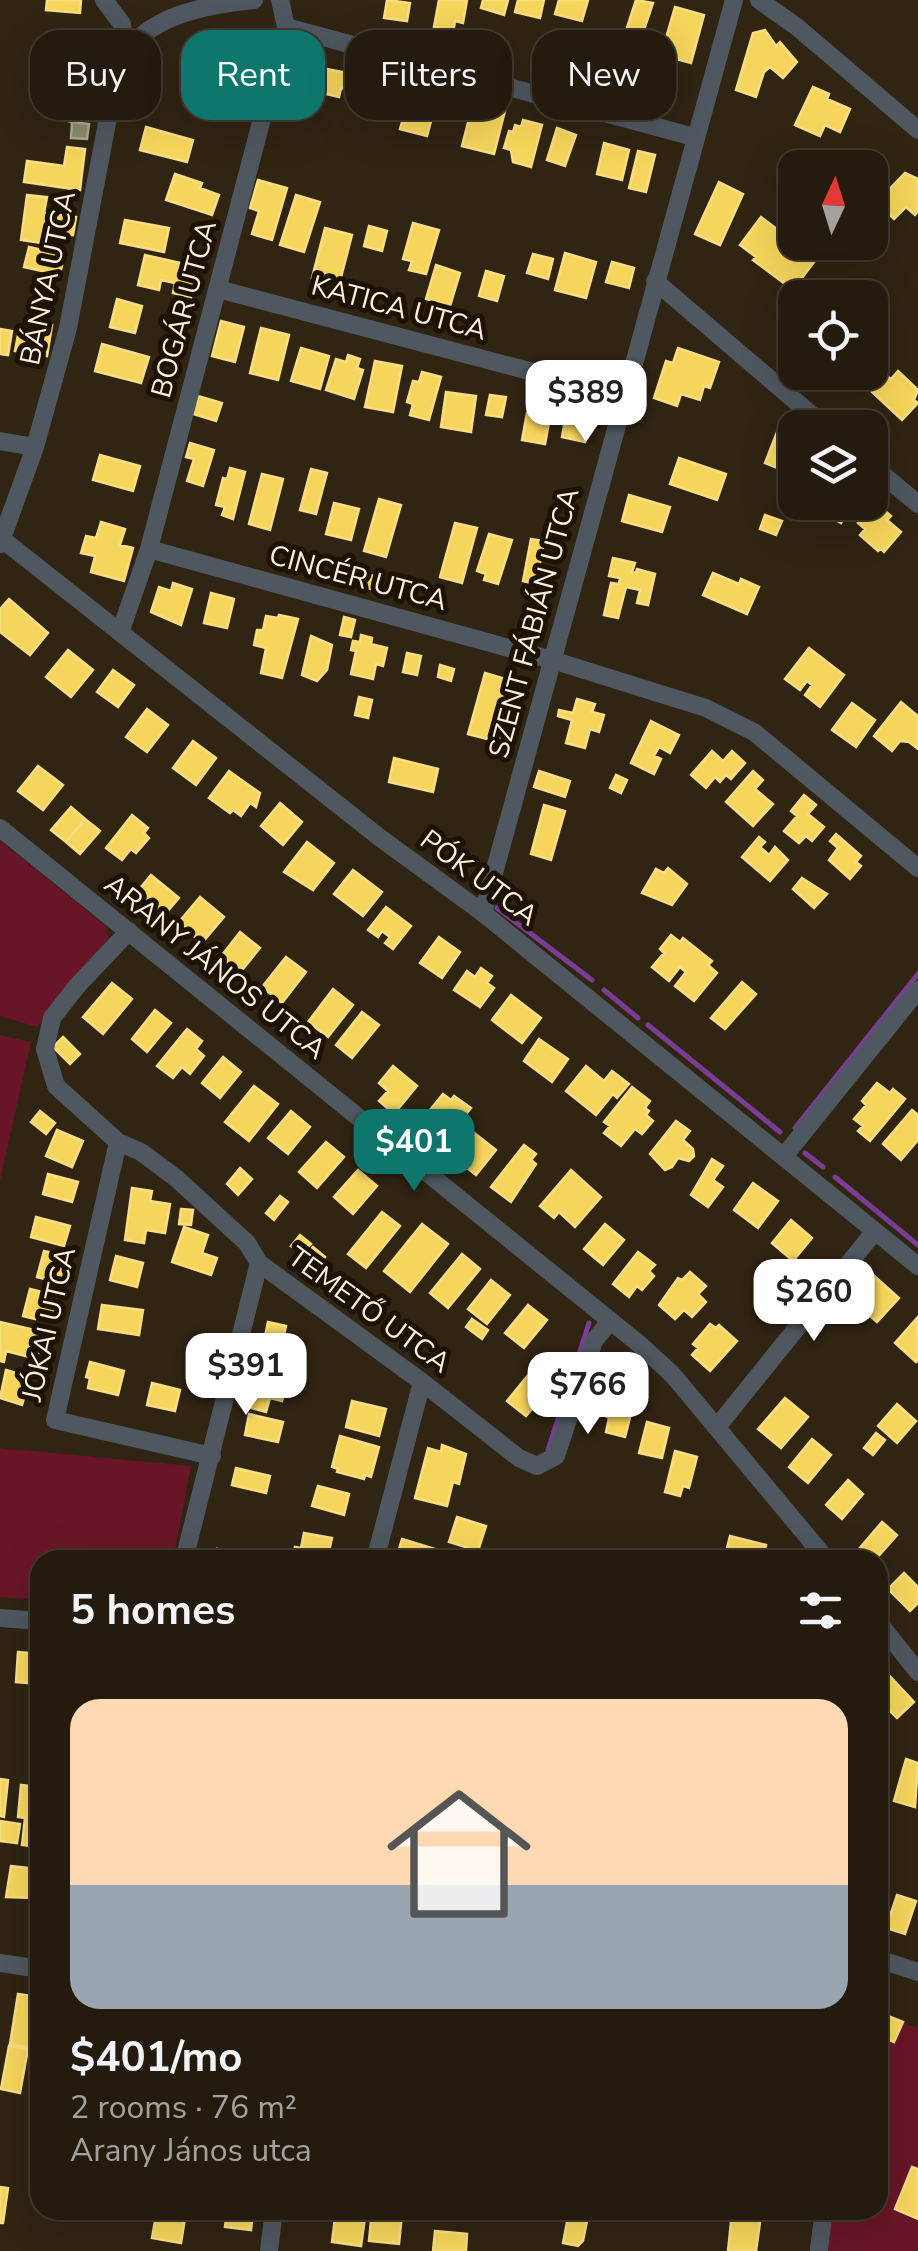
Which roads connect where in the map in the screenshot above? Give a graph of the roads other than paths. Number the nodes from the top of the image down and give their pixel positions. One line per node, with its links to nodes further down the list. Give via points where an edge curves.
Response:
1 (104, 0): 7 (street)
2 (116, 0): 7 (street)
3 (254, 0): 10 (street, via 172,17)
4 (280, 0): 8 (street, BOGÁR UTCA)
5 (734, 0): 13 (street, SZENT FÁBIÁN UTCA)
6 (759, 0): 12 (street)
7 (122, 24): 9 (street)
8 (286, 27): 13 (street); 15 (street, BOGÁR UTCA)
9 (123, 30)
10 (154, 30)
11 (108, 120): 19 (street, BÁNYA UTCA, via 68,328)
12 (918, 130)
13 (694, 136): 14 (street, SZENT FÁBIÁN UTCA)
14 (655, 281): 16 (street, SZENT FÁBIÁN UTCA); 17 (street)
15 (218, 289): 16 (street, KATICA UTCA); 23 (street, BOGÁR UTCA)
16 (624, 396): 25 (street, SZENT FÁBIÁN UTCA)
17 (806, 410)
18 (0, 441): 19 (street)
19 (35, 447): 22 (street, BÁNYA UTCA)
20 (888, 479): 21 (street)
21 (918, 504)
22 (1, 542): 24 (street, PÓK UTCA)
23 (150, 549): 24 (street, BOGÁR UTCA); 25 (street, CINCÉR UTCA)
24 (121, 630): 28 (street, PÓK UTCA)
25 (552, 660): 27 (street, CINCÉR UTCA, via 706,708 754,732); 28 (street, SZENT FÁBIÁN UTCA)
26 (0, 828): 29 (street, ARANY JÁNOS UTCA)
27 (918, 868)
28 (483, 913): 32 (street, PÓK UTCA)
29 (129, 931): 31 (street, TEMETŐ UTCA, via 52,1018 45,1049 56,1086); 36 (street, ARANY JÁNOS UTCA)
30 (918, 990): 32 (street)
31 (118, 1142): 34 (street, TEMETŐ UTCA, via 176,1178 248,1244); 39 (street, JÓKAI UTCA, via 55,1420)
32 (785, 1155): 33 (street, PÓK UTCA)
33 (876, 1231): 35 (street, PÓK UTCA); 38 (street)
34 (259, 1263): 37 (street, TEMETŐ UTCA); 39 (street)
35 (918, 1266)
36 (610, 1322): 37 (street, TEMETŐ UTCA, via 594,1341 556,1456 537,1466); 38 (street, ARANY JÁNOS UTCA, via 672,1374)
37 (422, 1382): 41 (street)
38 (717, 1427): 42 (street, ARANY JÁNOS UTCA)
39 (212, 1456): 40 (street)
40 (187, 1550)
41 (378, 1550)
42 (819, 1550)
43 (0, 1618): 44 (street)
44 (30, 1620)
45 (888, 1634): 46 (street)
46 (918, 1672)
47 (888, 1962): 50 (street)
48 (0, 1963): 49 (street)
49 (30, 1967)
50 (918, 1972)
51 (273, 2220): 54 (street)
52 (823, 2220): 53 (street)
53 (819, 2248)
54 (269, 2251)

